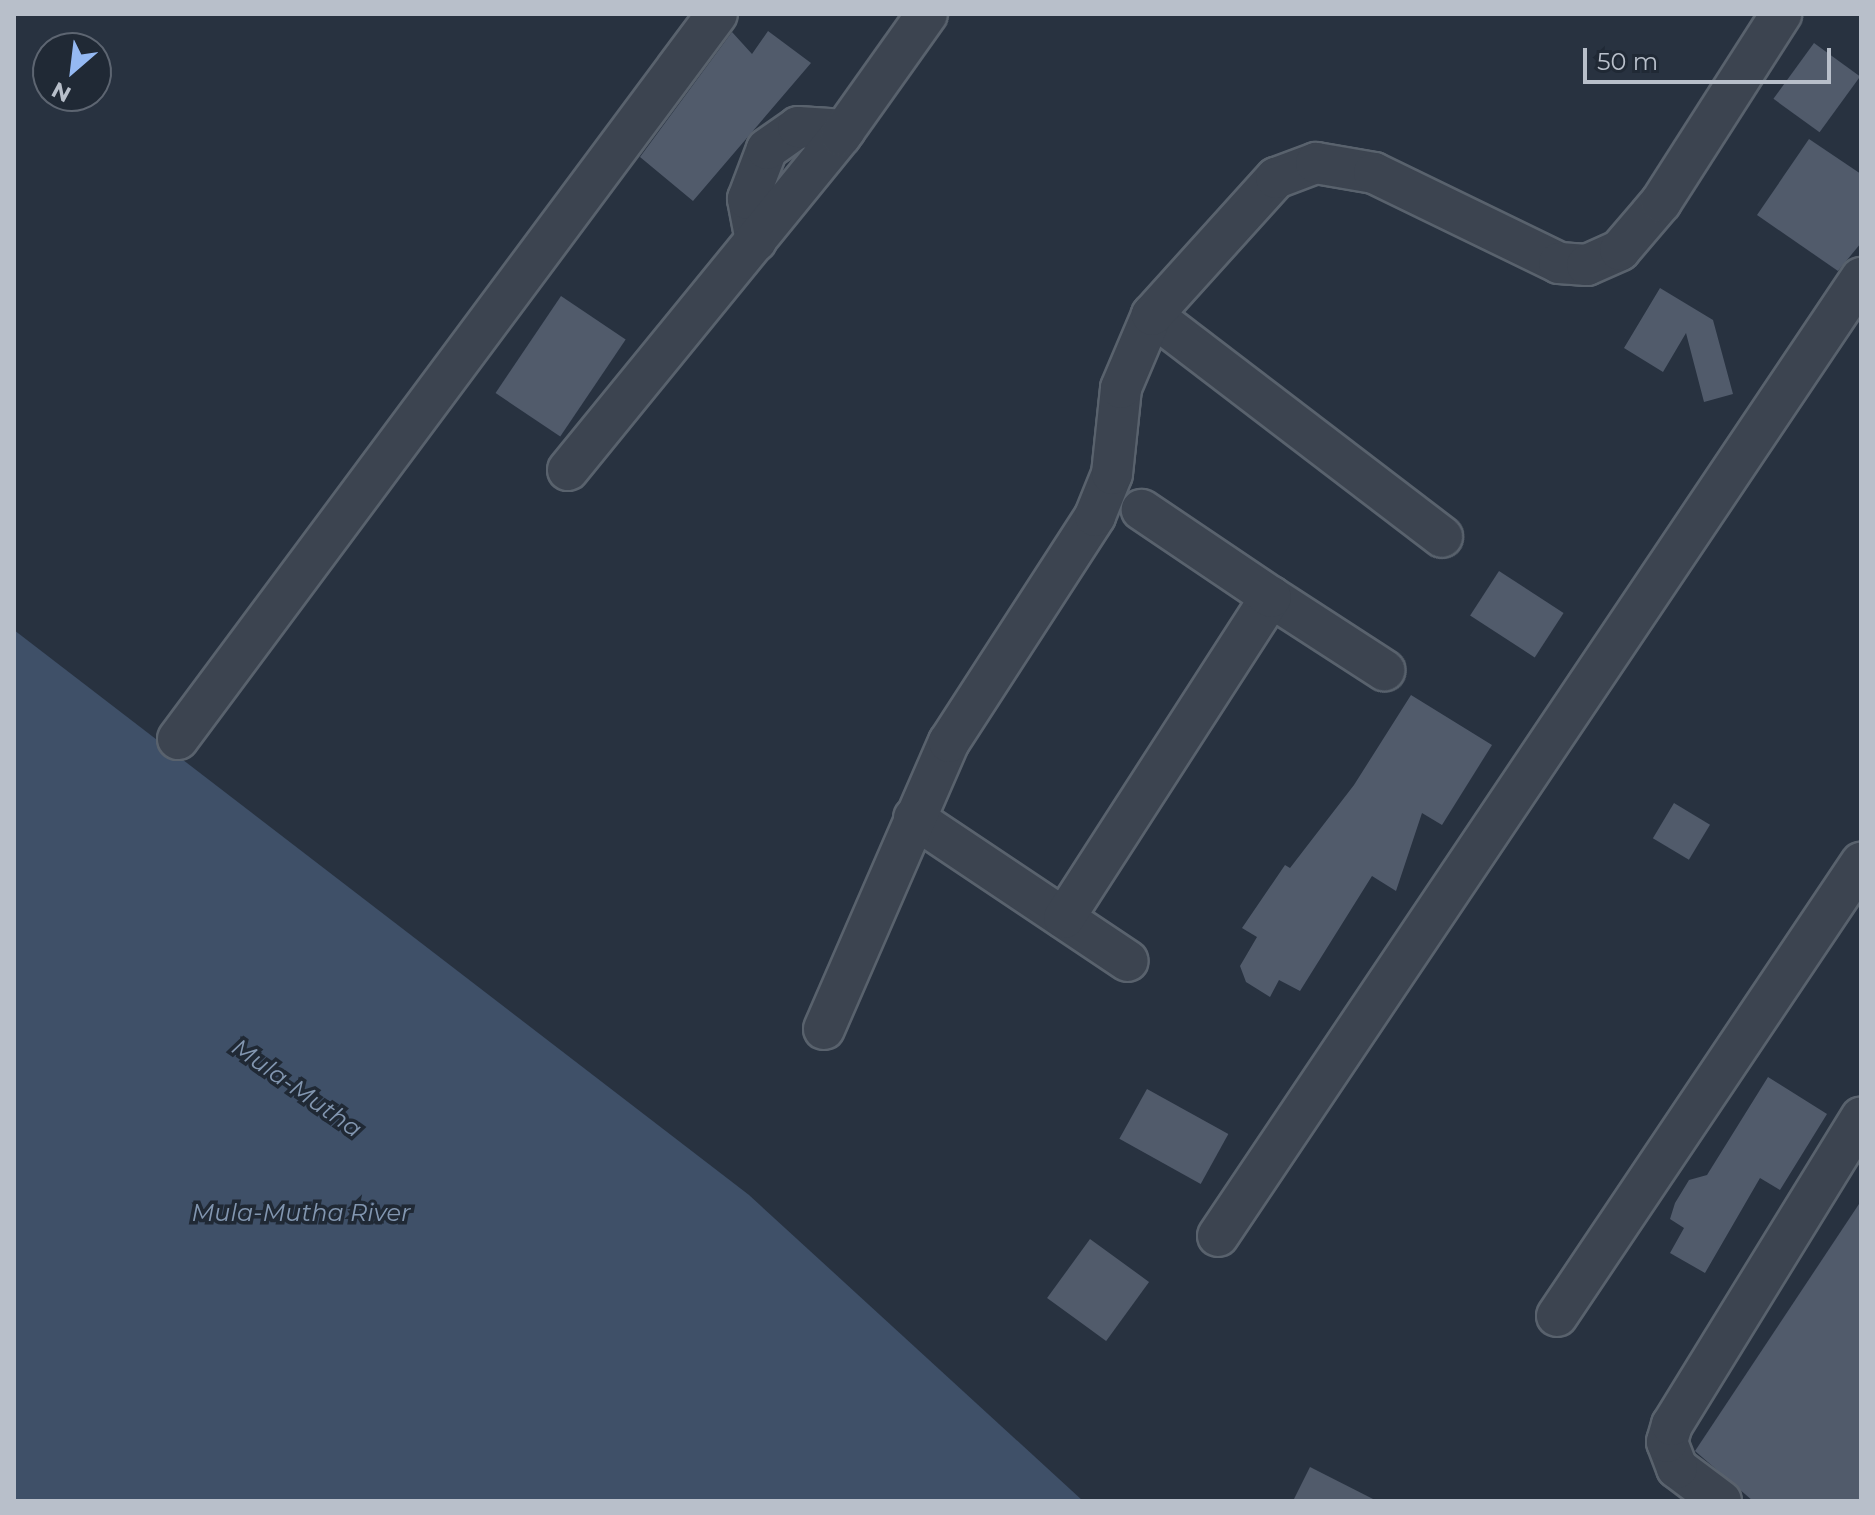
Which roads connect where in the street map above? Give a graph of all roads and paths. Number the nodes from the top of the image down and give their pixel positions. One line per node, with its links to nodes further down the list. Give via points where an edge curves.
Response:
1 (717, 14): 11 (street)
2 (927, 14): 6 (street, via 845,130)
3 (1781, 14): 5 (street, via 1661,202 1620,250 1587,265 1559,263 1374,173 1316,163 1276,178)
4 (1861, 278): 18 (street)
5 (1152, 315): 8 (street); 12 (street, via 1121,388 1112,474 1095,516 949,742)
6 (568, 470)
7 (1142, 510): 9 (street)
8 (1442, 537)
9 (1271, 597): 10 (street); 14 (street)
10 (1384, 670)
11 (178, 739)
12 (914, 818): 14 (street); 16 (street)
13 (1861, 863): 19 (street)
14 (1064, 918): 15 (street)
15 (1128, 961)
16 (824, 1029)
17 (1861, 1118): 20 (street, via 1672,1425 1667,1442 1677,1468)
18 (1218, 1236)
19 (1557, 1316)
20 (1721, 1501)

